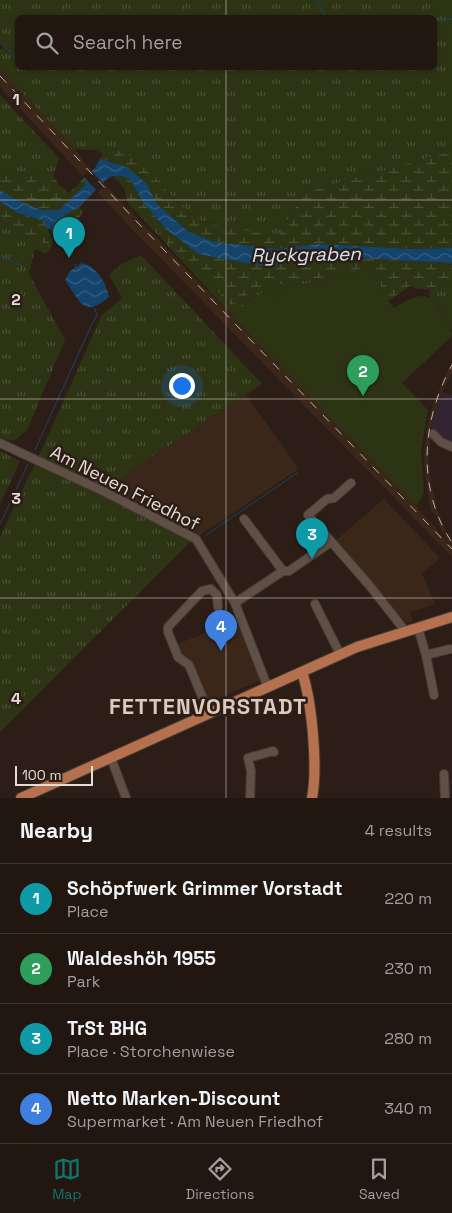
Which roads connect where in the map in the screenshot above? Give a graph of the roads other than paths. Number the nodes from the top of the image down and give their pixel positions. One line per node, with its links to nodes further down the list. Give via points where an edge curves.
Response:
1 (433, 434): 3 (street)
2 (0, 444): 8 (street, Am Neuen Friedhof, via 105,492 196,539)
3 (452, 447)
4 (351, 483): 6 (street, via 308,515)
5 (244, 519): 7 (street)
6 (331, 542): 7 (street); 13 (street)
7 (283, 571): 8 (street)
8 (235, 603): 18 (street, Am Neuen Friedhof)
9 (315, 604): 15 (street)
10 (218, 607): 20 (street, via 217,594 207,589 168,626 178,657 189,665)
11 (452, 617): 12 (main road)
12 (418, 628): 13 (main road); 16 (street)
13 (406, 632): 15 (main road)
14 (450, 649): 16 (street)
15 (340, 654): 17 (main road)
16 (426, 655): 19 (street)
17 (302, 672): 18 (main road); 27 (main road, via 313,743)
18 (268, 688): 20 (main road)
19 (434, 695)
20 (209, 713): 22 (main road)
21 (274, 752): 26 (street, via 248,758)
22 (111, 758): 24 (main road); 25 (street)
23 (444, 774): 28 (street)
24 (21, 798)
25 (126, 798)
26 (250, 798)
27 (312, 798)
28 (445, 798)

